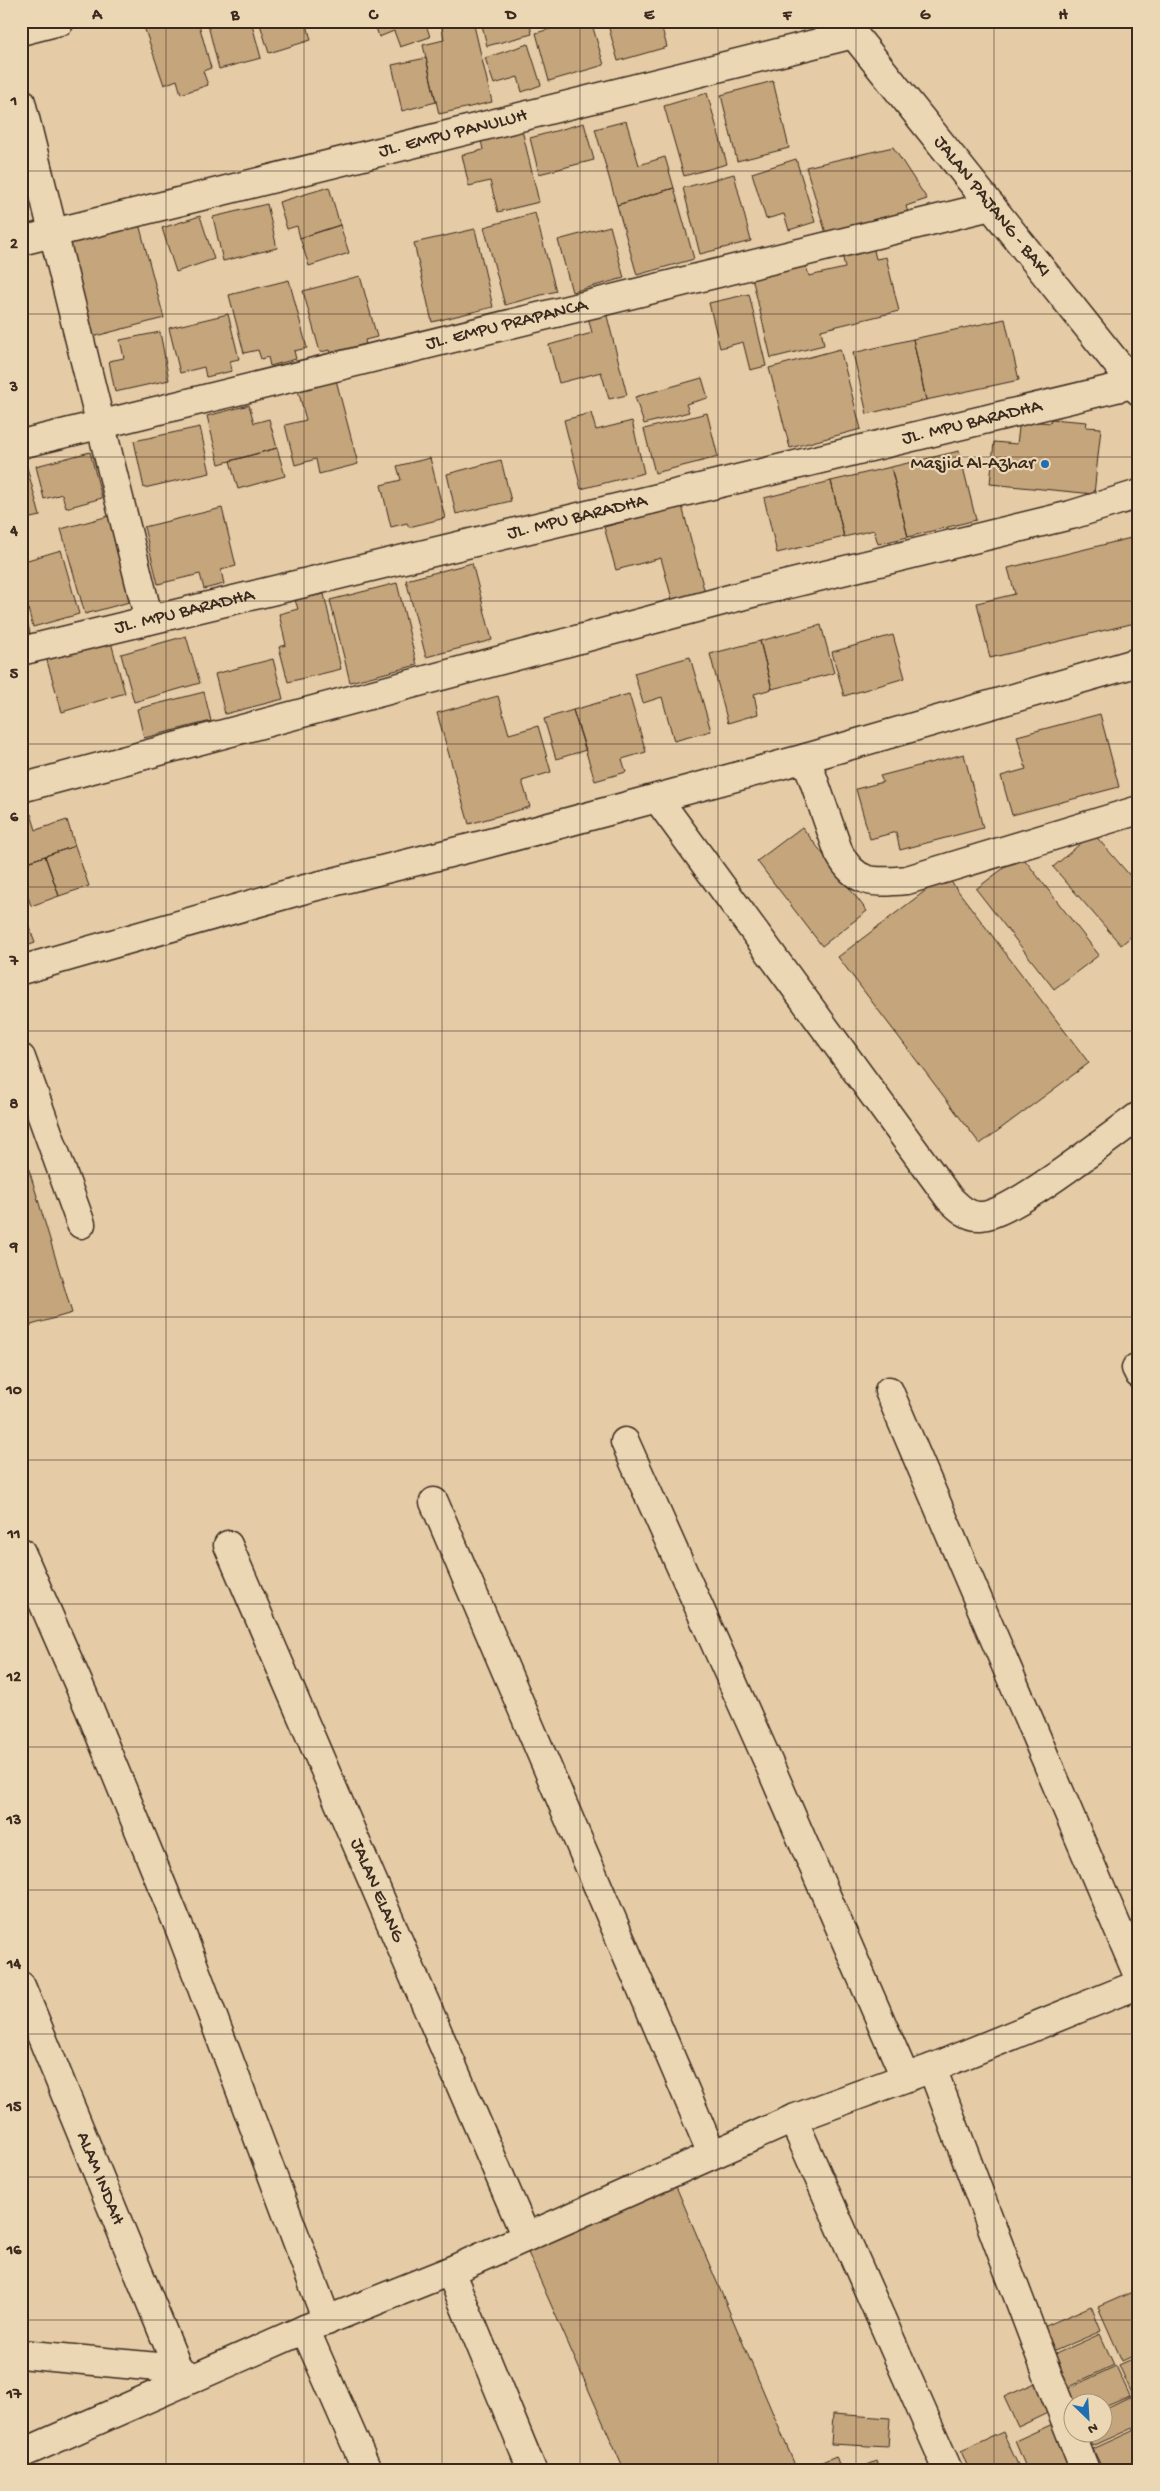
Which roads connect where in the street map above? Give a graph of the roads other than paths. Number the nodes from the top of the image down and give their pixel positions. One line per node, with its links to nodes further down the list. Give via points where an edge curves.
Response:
1 (60, 21): 3 (street)
2 (848, 28): 5 (street, JALAN PAJANG - BAKI); 6 (street, JL. EMPU PANULUH)
3 (21, 31)
4 (21, 102): 6 (street)
5 (991, 206): 8 (street, JALAN PAJANG - BAKI); 9 (street, JL. EMPU PRAPANCA)
6 (53, 233): 7 (street, JL. EMPU PANULUH); 9 (street)
7 (21, 241)
8 (1136, 388): 12 (street, JL. MPU BARADHA)
9 (102, 424): 10 (street, JL. EMPU PRAPANCA); 12 (street)
10 (21, 444)
11 (1139, 494): 16 (street, via 1071,515 752,593 438,675)
12 (149, 620): 13 (street, JL. MPU BARADHA)
13 (21, 651)
14 (1139, 662): 15 (street)
15 (806, 758): 17 (street); 18 (street, via 839,853 847,868 860,879 881,882 906,880)
16 (21, 788)
17 (657, 798): 19 (street, via 305,890); 21 (street, via 959,1208 980,1217 1014,1204)
18 (1139, 810)
19 (21, 970)
20 (21, 1058): 22 (street)
21 (1139, 1116)
22 (82, 1224)
23 (889, 1391): 28 (street)
24 (625, 1442): 32 (street)
25 (434, 1502): 34 (street)
26 (228, 1545): 35 (street, JALAN ELANG)
27 (21, 1552): 37 (street, via 90,1708 181,1932)
28 (1139, 1978)
29 (1139, 1984): 31 (street)
30 (21, 1986): 39 (street, ALAM INDAH)
31 (932, 2068): 32 (street); 44 (street)
32 (905, 2077): 33 (street)
33 (794, 2119): 34 (street); 43 (street)
34 (712, 2154): 35 (street)
35 (526, 2237): 36 (street)
36 (450, 2271): 37 (street); 42 (street)
37 (316, 2325): 39 (street); 41 (street)
38 (21, 2354): 39 (street)
39 (186, 2374): 40 (street)
40 (21, 2454)
41 (367, 2470)
42 (532, 2470)
43 (948, 2470)
44 (1085, 2470)

